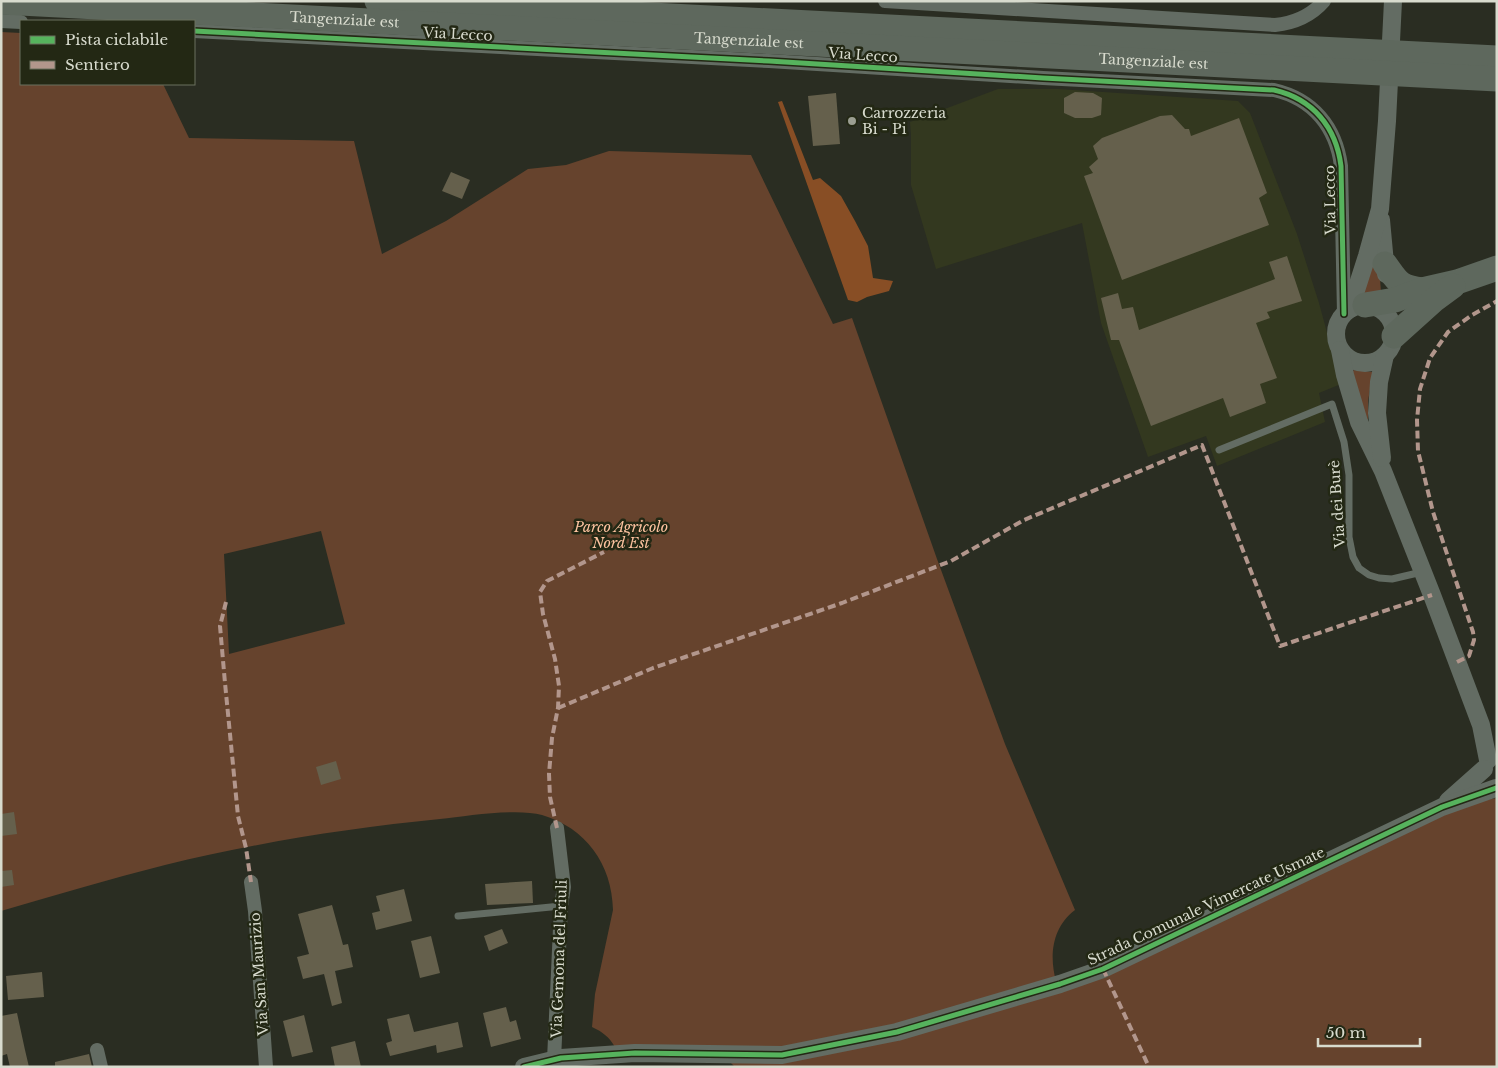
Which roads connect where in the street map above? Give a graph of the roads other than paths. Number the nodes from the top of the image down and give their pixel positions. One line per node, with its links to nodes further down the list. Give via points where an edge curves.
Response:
1 (377, 1): 9 (highway, Tangenziale est)
2 (885, 1): 3 (street, via 1275,25 1304,18)
3 (1324, 1)
4 (1, 2): 10 (highway, Tangenziale est)
5 (1393, 2): 13 (street)
6 (1, 21): 7 (street)
7 (20, 22)
8 (195, 31): 18 (street, Via Lecco, via 1274,90 1306,103 1332,134 1340,154)
9 (1497, 58)
10 (1456, 77): 11 (highway, Tangenziale est); 12 (highway, via 1471,86)
11 (1497, 79)
12 (1497, 87)
13 (1380, 209): 14 (street); 18 (street, via 1367,256)
14 (1385, 264): 17 (highway, via 1398,282); 18 (street)
15 (1497, 268): 16 (highway)
16 (1457, 282): 17 (highway); 18 (highway, via 1434,300)
17 (1422, 290): 18 (highway, via 1406,297)
18 (1374, 320): 19 (street, via 1336,327); 19 (street, via 1372,362 1351,360); 21 (street, via 1379,382 1377,413)
19 (1340, 350): 21 (street, via 1359,422)
20 (1219, 450): 22 (lane, Via dei Burè, via 1332,404 1344,442 1353,557 1359,568 1379,578 1392,579)
21 (1383, 471): 22 (street)
22 (1422, 572): 23 (street)
23 (1481, 725): 24 (street); 25 (street)
24 (1497, 744)
25 (1490, 761): 26 (street, via 1485,778); 27 (street, Strada Comunale Vimercate Usmate)
26 (1496, 788): 27 (street, Strada Comunale Vimercate Usmate)
27 (1442, 806): 33 (street, Strada Comunale Vimercate Usmate, via 1103,969 897,1032 782,1055 635,1053)
28 (558, 828): 30 (street, Via Gemona del Friuli, via 564,887)
29 (251, 882): 35 (street, Via San Maurizio)
30 (561, 906): 31 (lane); 33 (street, Via Gemona del Friuli)
31 (458, 916)
32 (97, 1050): 34 (street)
33 (560, 1062): 36 (street, Strada Comunale Vimercate Usmate)
34 (101, 1067)
35 (266, 1067)
36 (524, 1067)

